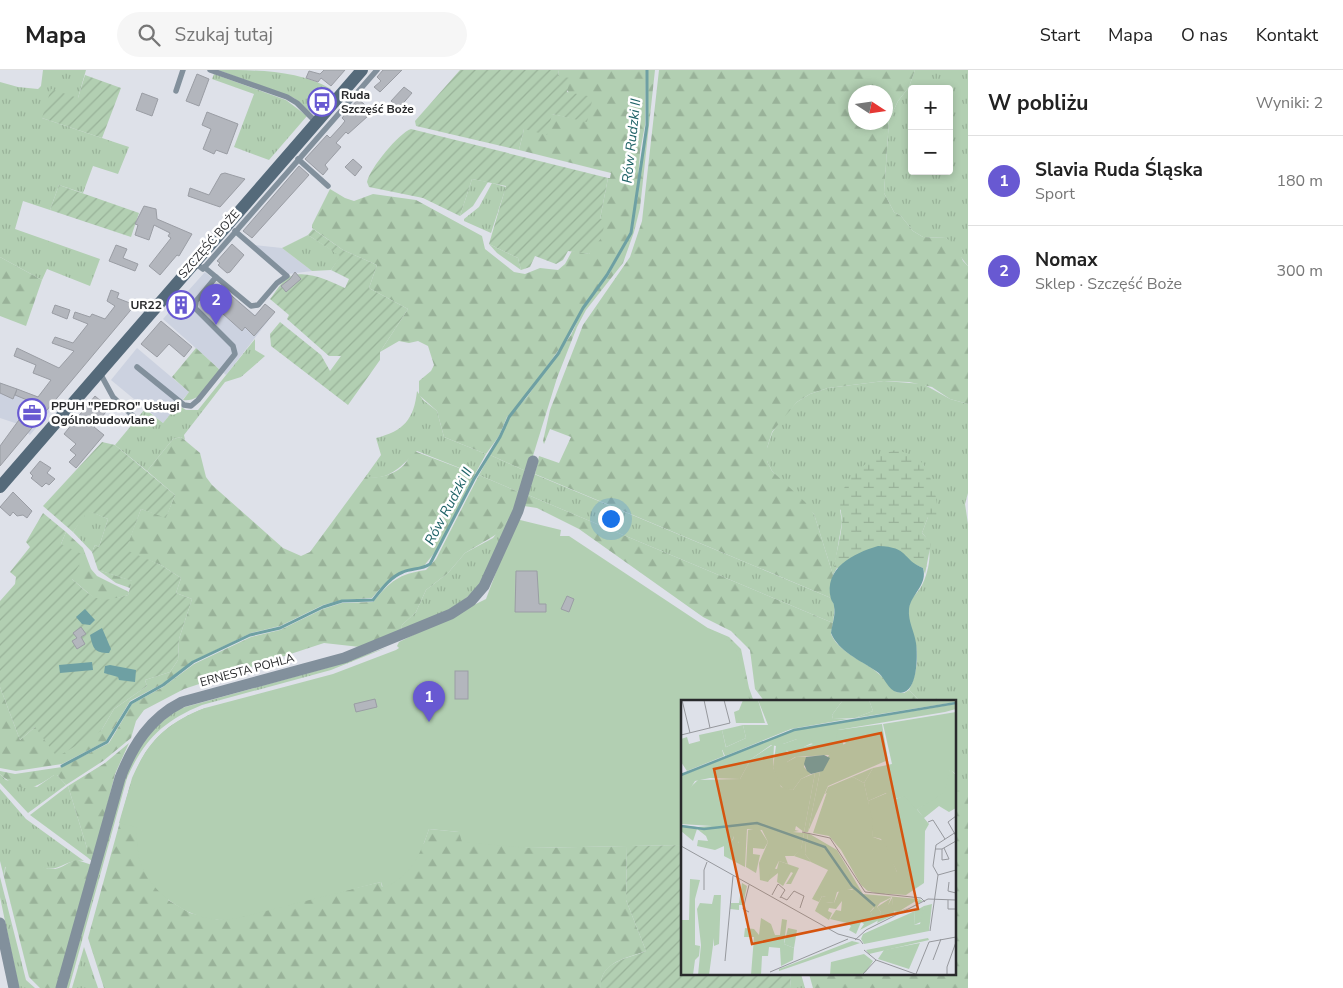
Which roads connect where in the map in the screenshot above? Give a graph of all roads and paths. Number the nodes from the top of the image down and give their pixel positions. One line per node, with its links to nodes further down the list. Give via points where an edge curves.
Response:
1 (183, 70): 5 (lane)
2 (210, 70): 6 (lane, via 287,98 297,103)
3 (362, 70): 6 (street, SZCZĘŚĆ BOŻE)
4 (377, 70): 7 (lane)
5 (176, 91)
6 (316, 122): 10 (street, SZCZĘŚĆ BOŻE)
7 (298, 159): 8 (lane); 9 (lane)
8 (328, 186)
9 (236, 231): 10 (lane); 11 (lane, via 287,276 255,306 245,303)
10 (199, 264): 11 (lane); 13 (street, SZCZĘŚĆ BOŻE)
11 (216, 277): 12 (lane, via 197,298 195,308 233,346 235,354 198,400 191,406 184,405)
12 (137, 367)
13 (99, 371): 14 (lane, via 113,397); 16 (street, SZCZĘŚĆ BOŻE)
14 (133, 416)
15 (533, 461): 19 (street, ERNESTA POHLA, via 518,511 484,586 471,601 451,614 344,658 182,702 148,728 130,754 120,778)
16 (0, 487)
17 (0, 923): 18 (street)
18 (14, 988)
19 (61, 988)

